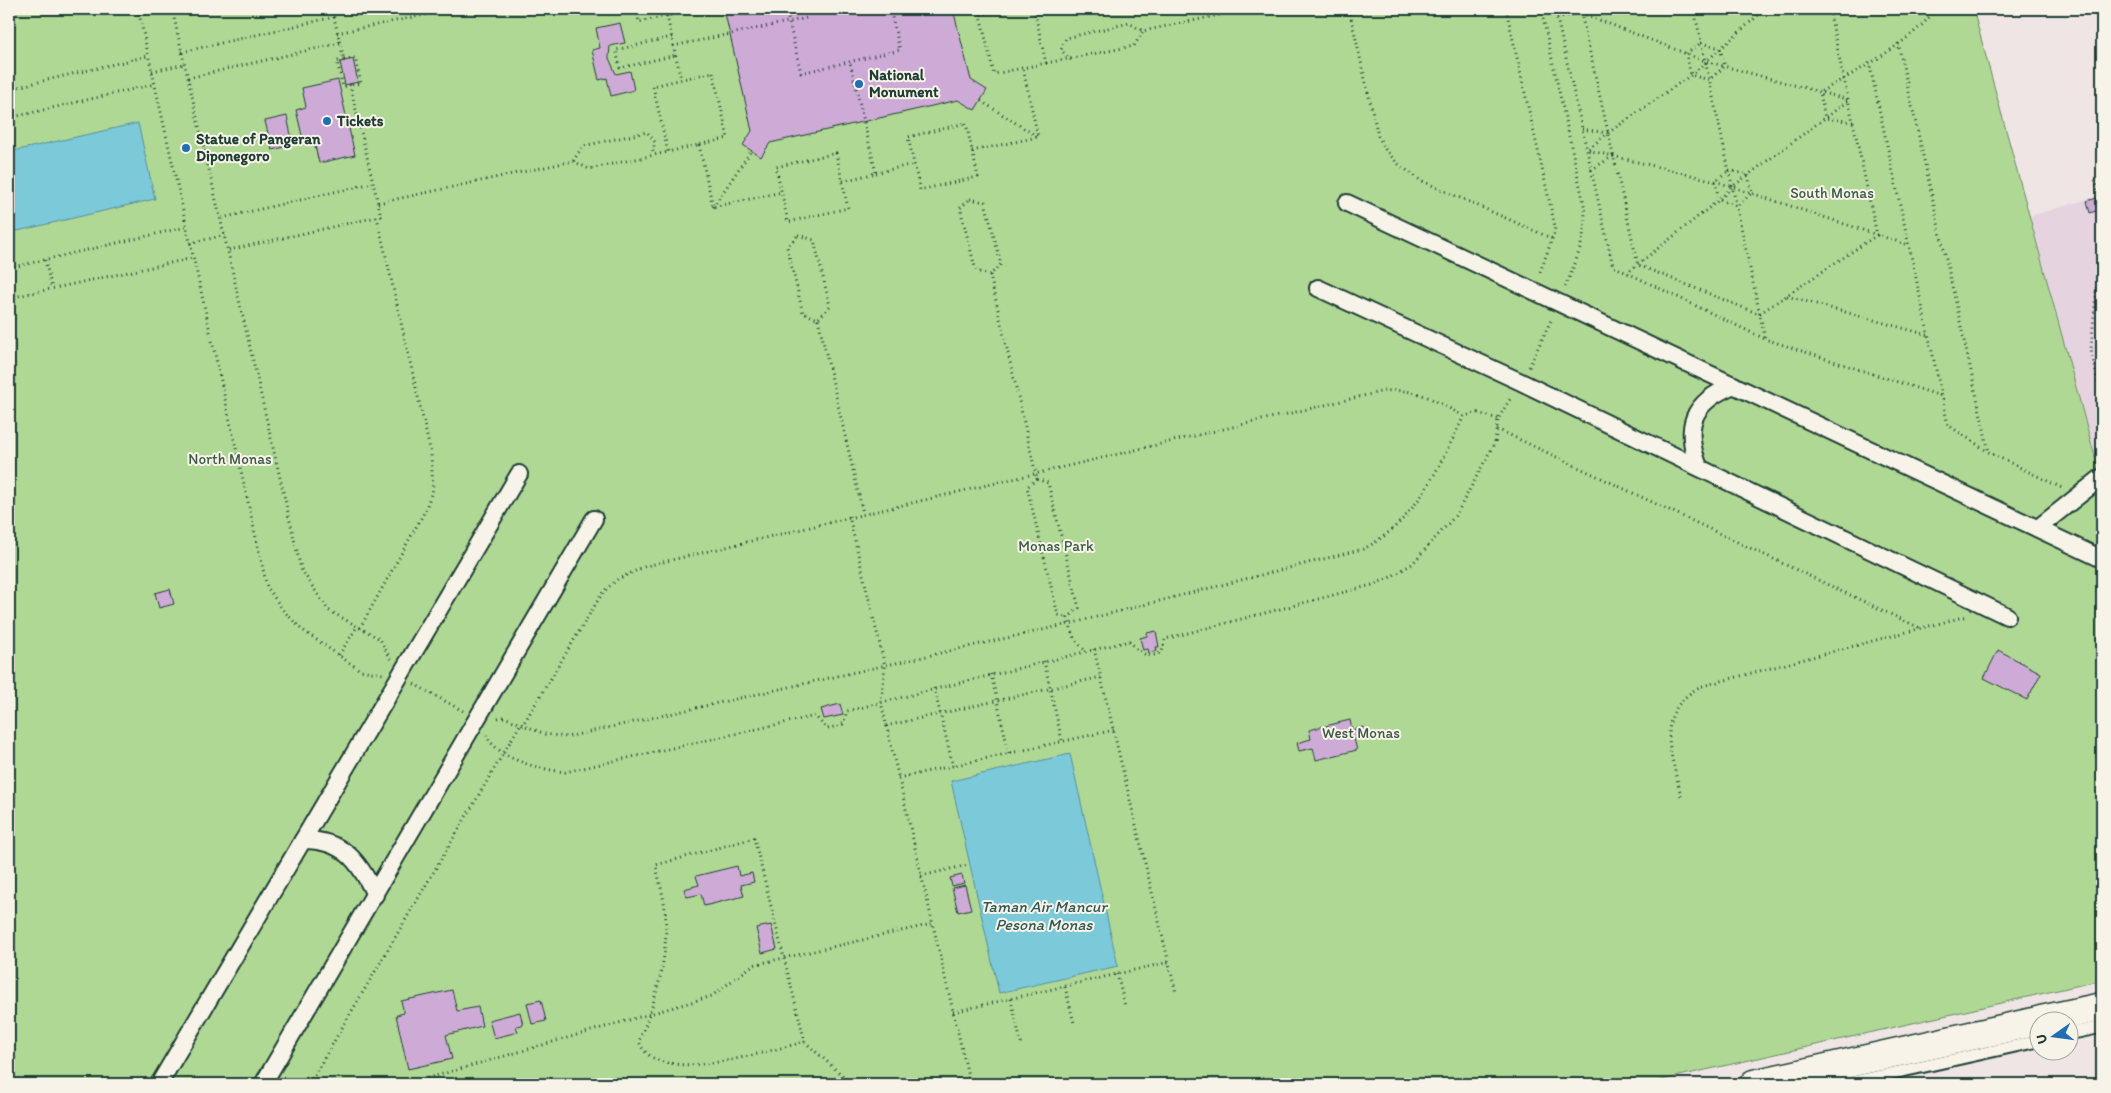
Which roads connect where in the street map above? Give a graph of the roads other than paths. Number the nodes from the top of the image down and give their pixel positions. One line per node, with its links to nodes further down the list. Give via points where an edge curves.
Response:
1 (1347, 203): 3 (street)
2 (1318, 288): 4 (street)
3 (1734, 385): 4 (street, via 1706,401 1694,421 1690,438); 8 (street)
4 (1699, 467): 10 (street)
5 (519, 474): 11 (street)
6 (2102, 477): 8 (street)
7 (594, 519): 12 (street)
8 (2038, 528): 9 (street)
9 (2102, 559)
10 (2000, 612)
11 (303, 840): 12 (street, via 325,841 341,848 358,863); 19 (street)
12 (375, 895): 20 (street)
13 (2102, 1007): 14 (main road)
14 (2078, 1012)
15 (2028, 1024): 21 (main road)
16 (2102, 1027): 17 (lane)
17 (2078, 1032)
18 (2028, 1043): 22 (lane)
19 (159, 1084)
20 (263, 1084)
21 (1754, 1084)
22 (1844, 1084)

